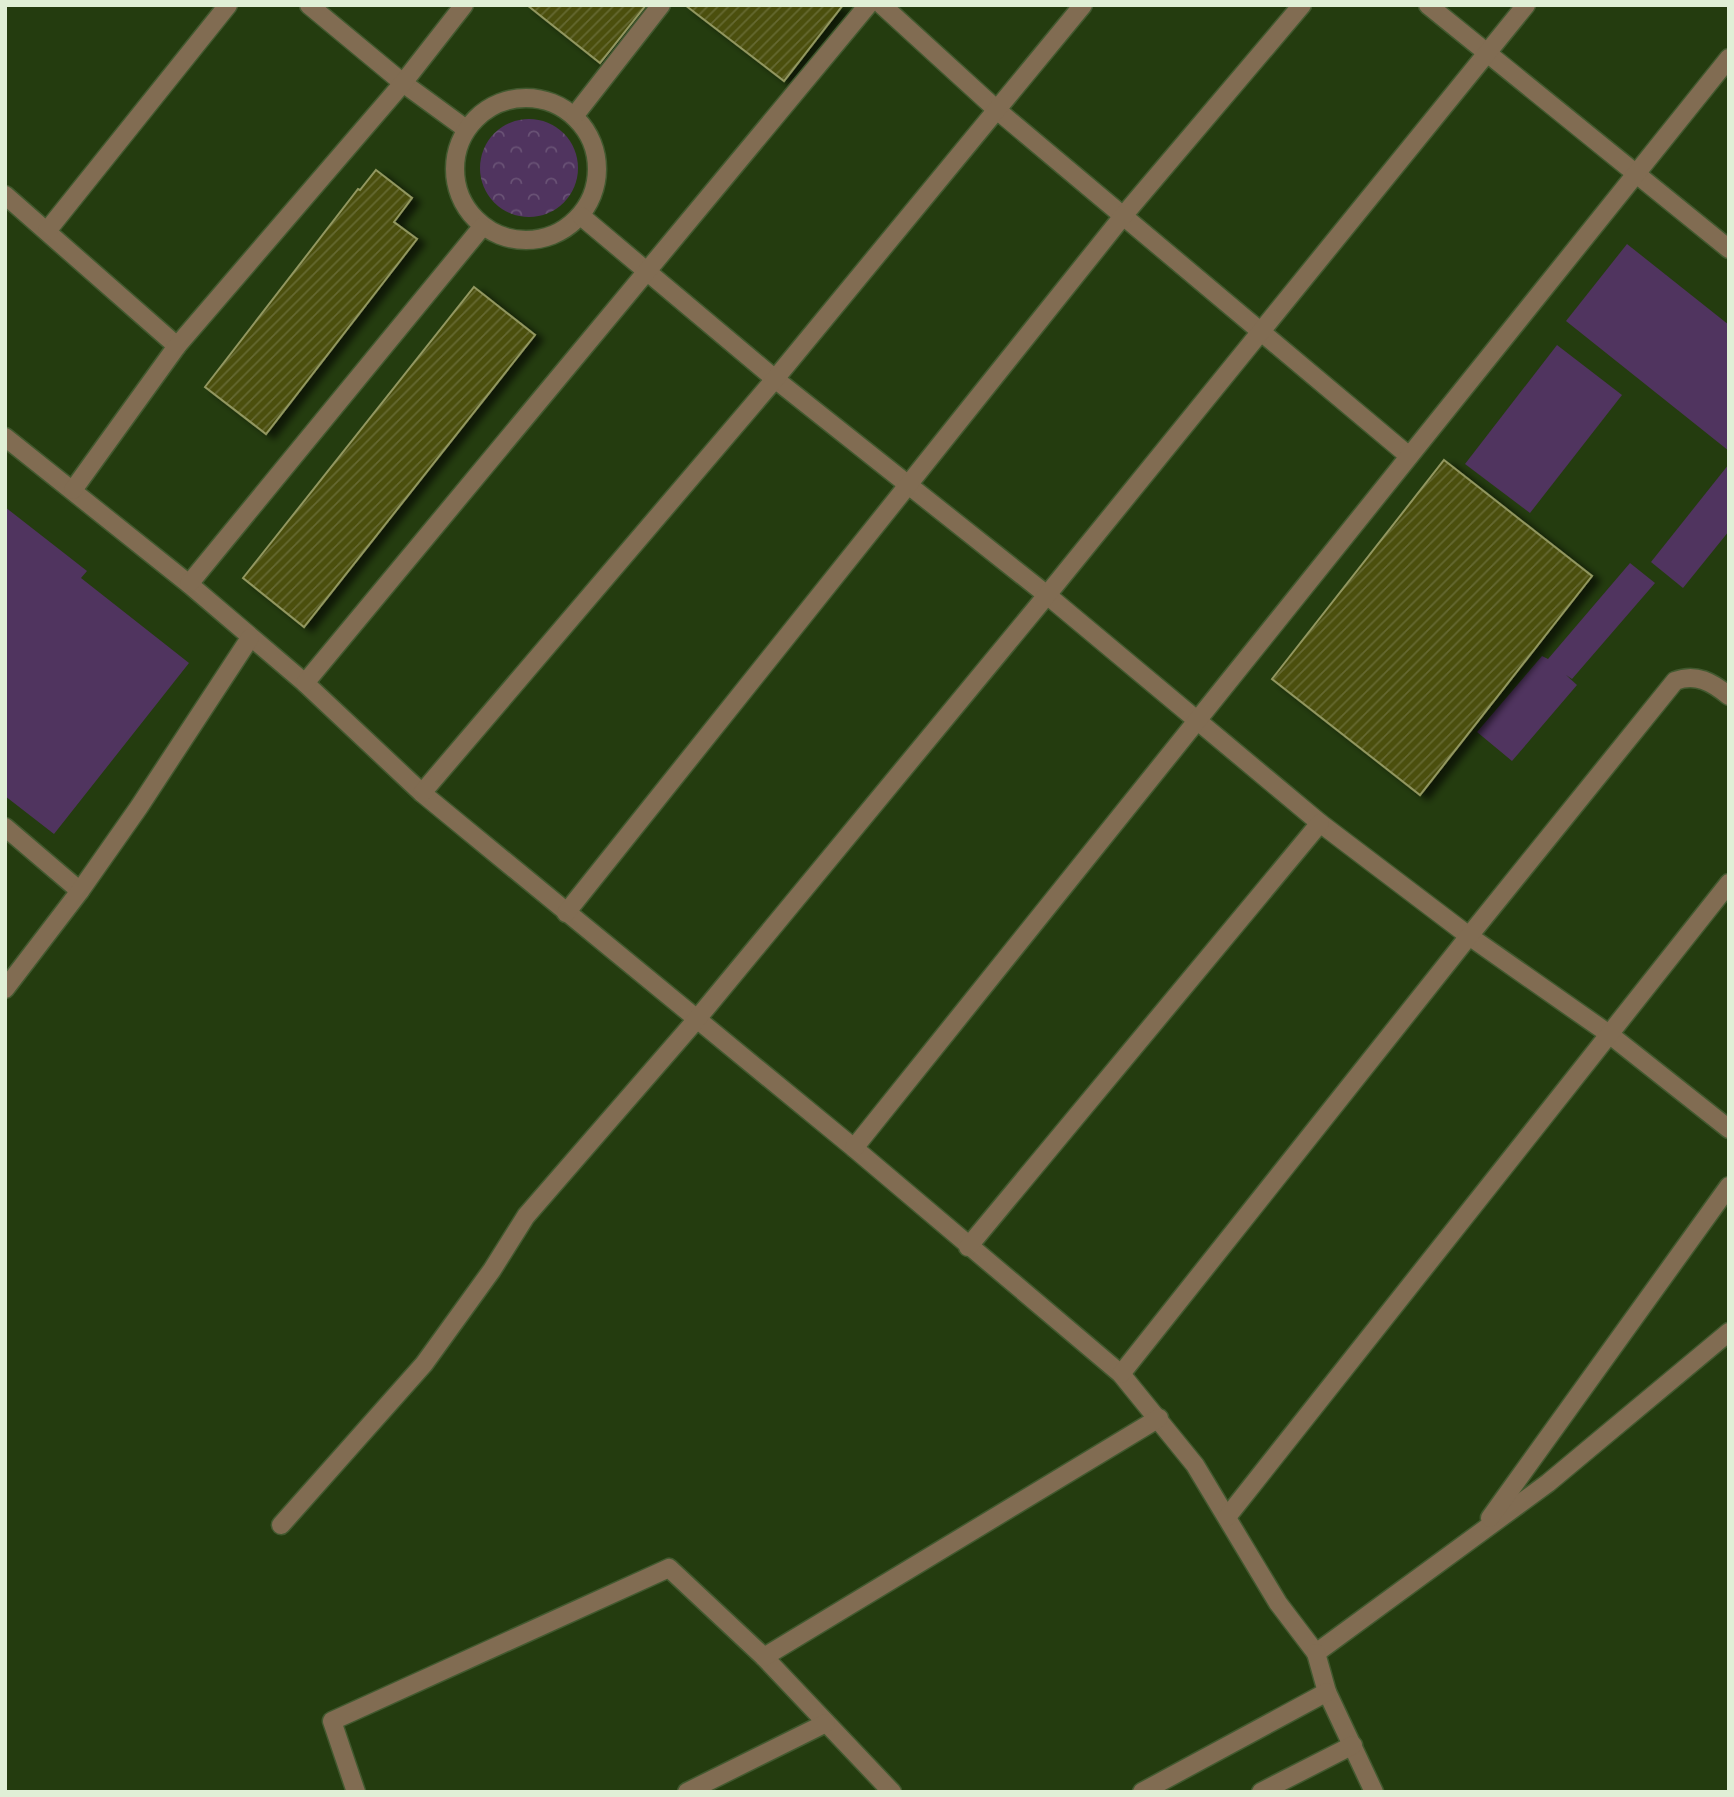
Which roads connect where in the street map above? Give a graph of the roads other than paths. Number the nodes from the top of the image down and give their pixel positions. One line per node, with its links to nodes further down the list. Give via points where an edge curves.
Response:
1 (228, 5): 22 (street)
2 (309, 5): 13 (street)
3 (464, 5): 13 (street)
4 (661, 5): 15 (street)
5 (868, 5): 24 (street)
6 (881, 5): 14 (street)
7 (1083, 5): 14 (street)
8 (1301, 5): 20 (street)
9 (1428, 5): 11 (street)
10 (1526, 5): 11 (street)
11 (1487, 54): 17 (street); 25 (street)
12 (1729, 58): 17 (street)
13 (403, 83): 16 (street); 26 (street)
14 (997, 110): 20 (street); 27 (street)
15 (575, 115): 16 (street, via 548,100 517,97 488,108); 19 (street, via 591,137 598,164 595,192)
16 (466, 129): 21 (street, via 455,156 456,186)
17 (1635, 175): 23 (street); 29 (street)
18 (5, 195): 22 (street)
19 (581, 216): 21 (street, via 555,235 523,240); 24 (street)
20 (1123, 216): 25 (street); 30 (street)
21 (482, 227): 32 (street)
22 (47, 231): 26 (street)
23 (1729, 250)
24 (648, 270): 27 (street); 35 (street)
25 (1260, 331): 29 (street); 33 (street)
26 (177, 346): 31 (street)
27 (775, 379): 30 (street); 38 (street)
28 (5, 437): 31 (street)
29 (1409, 456): 37 (street)
30 (907, 484): 33 (street); 43 (street)
31 (73, 490): 32 (street)
32 (190, 584): 34 (street)
33 (1047, 595): 37 (street); 46 (street)
34 (250, 638): 35 (street); 42 (street)
35 (305, 683): 38 (street)
36 (1729, 696): 44 (street, via 1700,678 1675,681)
37 (1196, 721): 39 (street); 49 (street)
38 (422, 793): 43 (street)
39 (1320, 823): 44 (street); 51 (street)
40 (5, 827): 42 (street)
41 (1729, 883): 47 (street)
42 (80, 891): 45 (street)
43 (566, 913): 46 (street)
44 (1469, 936): 47 (street); 53 (street)
45 (5, 989)
46 (697, 1019): 49 (street); 56 (street, via 526,1216 424,1364)
47 (1609, 1034): 48 (street); 55 (street)
48 (1729, 1129)
49 (854, 1147): 51 (street)
50 (1729, 1186): 57 (street)
51 (968, 1247): 53 (street)
52 (1729, 1332): 57 (street, via 1548,1483)
53 (1121, 1374): 54 (street)
54 (1159, 1418): 55 (street); 59 (street)
55 (1227, 1517): 58 (street, via 1278,1603)
56 (281, 1525)
57 (1481, 1530): 58 (street)
58 (1316, 1653): 60 (street)
59 (764, 1657): 61 (street); 63 (street, via 669,1568 332,1721)
60 (1327, 1692): 62 (street); 66 (street)
61 (826, 1723): 64 (street); 65 (street)
62 (1353, 1745): 67 (street); 68 (street)
63 (356, 1792)
64 (687, 1792)
65 (892, 1792)
66 (1142, 1792)
67 (1261, 1792)
68 (1374, 1792)

